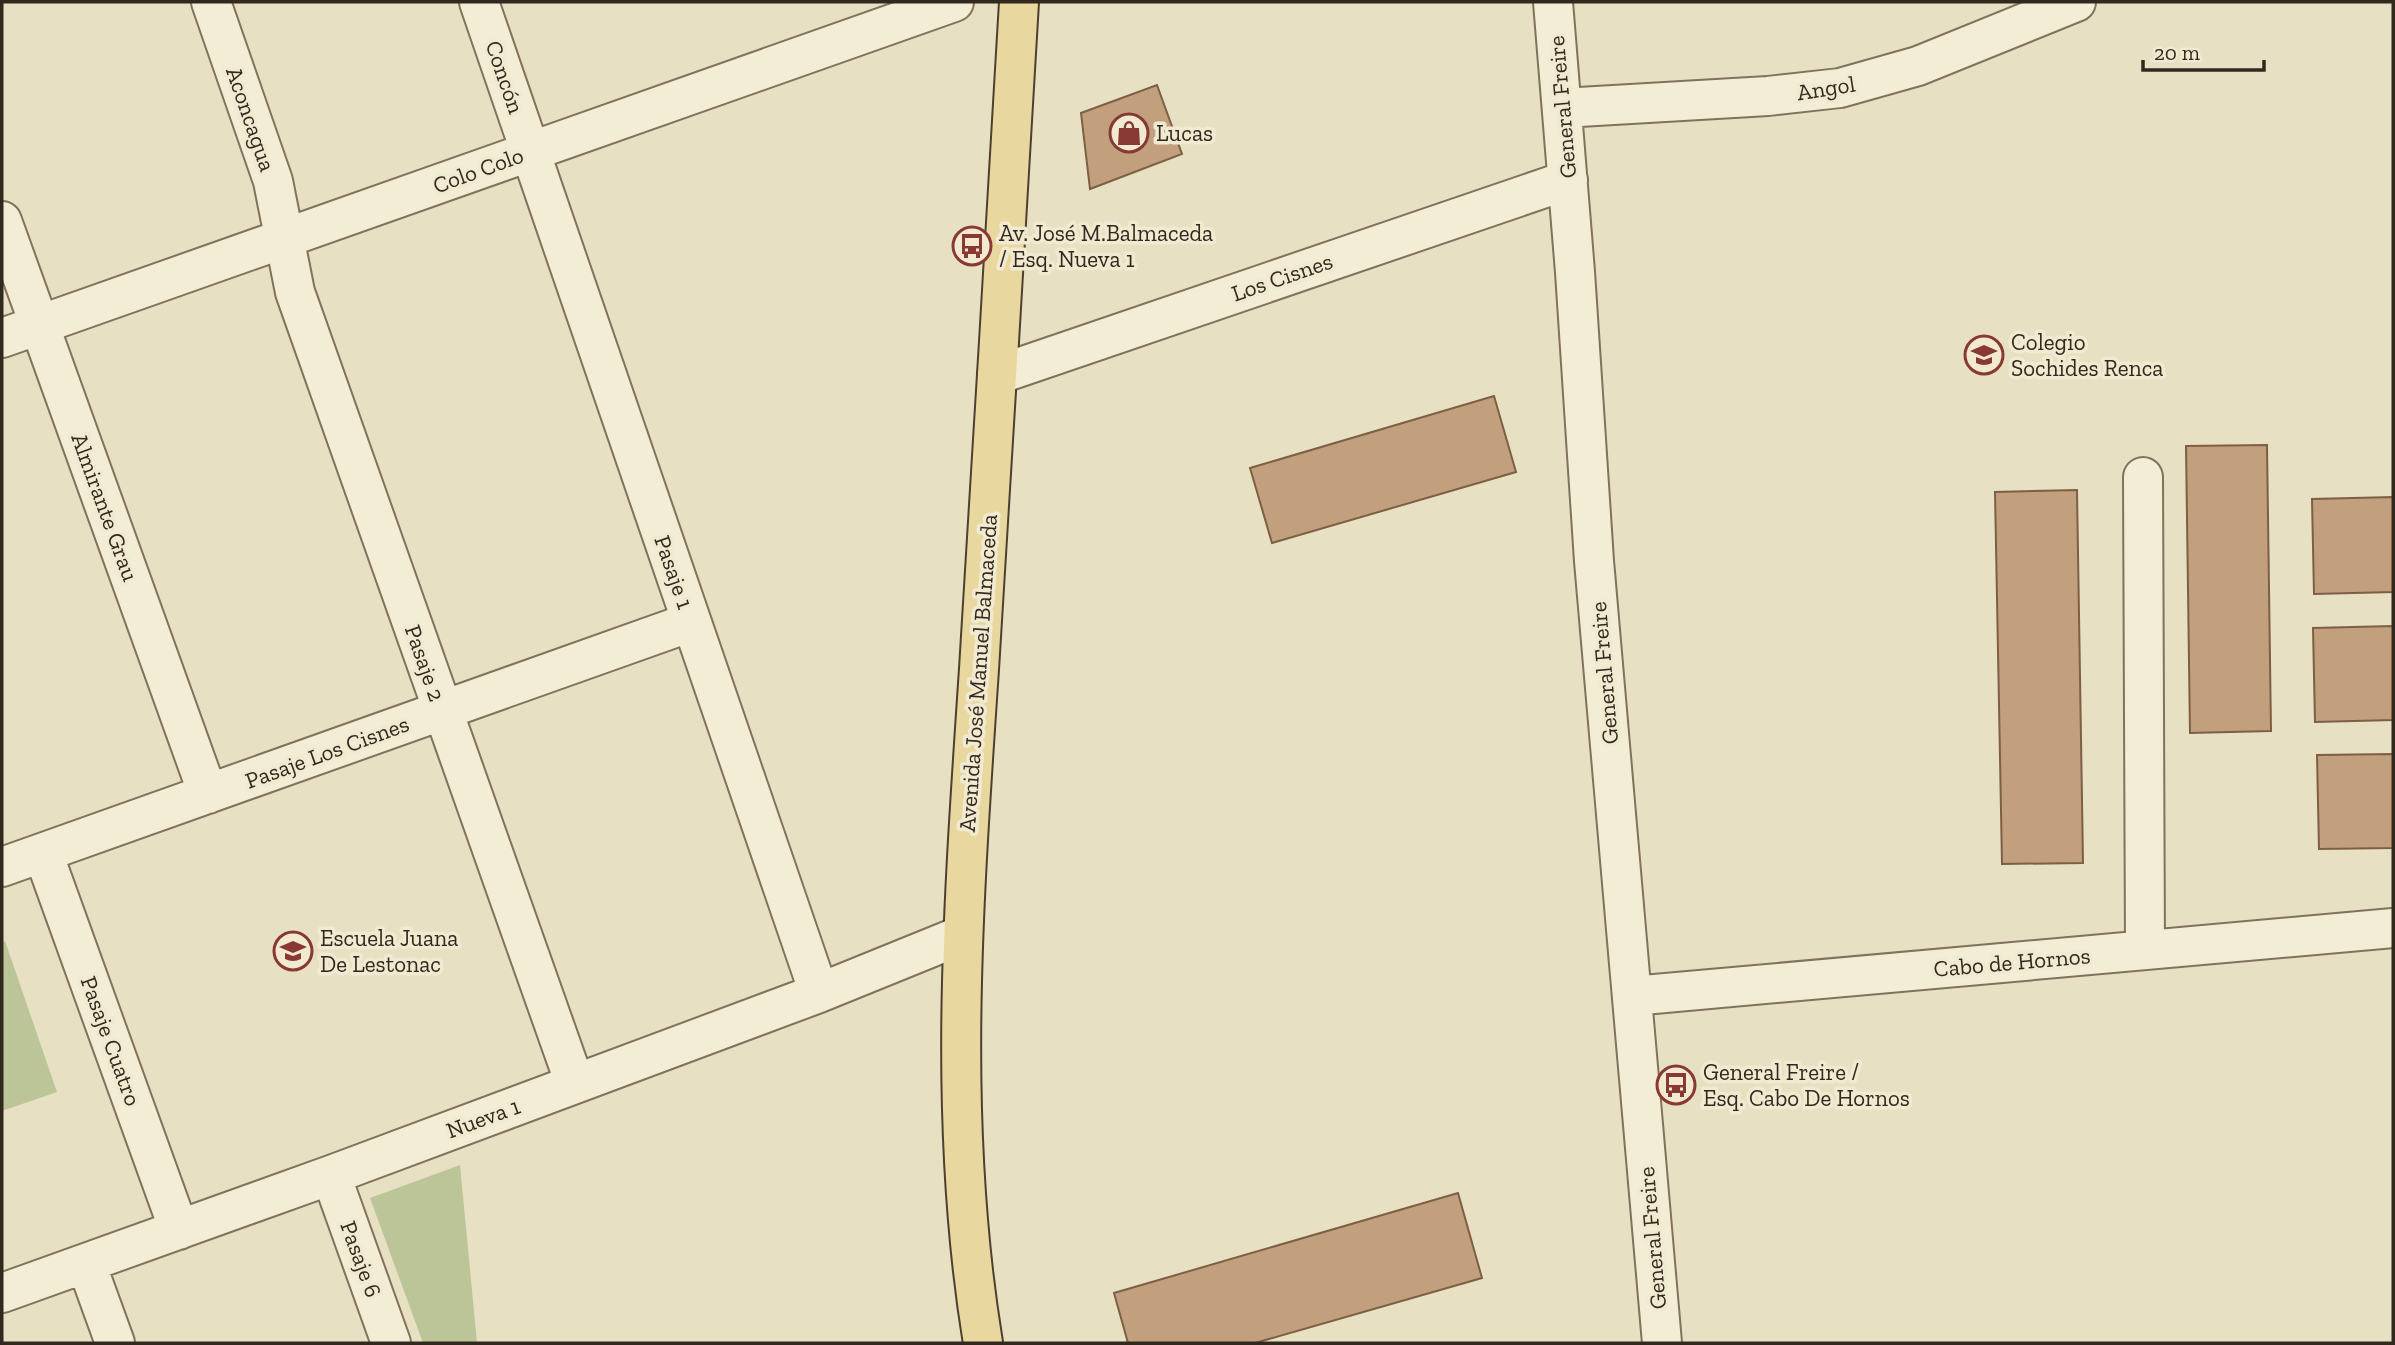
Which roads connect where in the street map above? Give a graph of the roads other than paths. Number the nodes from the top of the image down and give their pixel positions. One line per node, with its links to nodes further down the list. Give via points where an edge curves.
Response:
1 (211, 2): 11 (street, Aconcagua, via 273,181)
2 (479, 2): 8 (street, Concón)
3 (954, 2): 8 (street, Colo Colo)
4 (1019, 2): 14 (main road, Avenida José Manuel Balmaceda)
5 (1553, 2): 7 (street, General Freire)
6 (2076, 2): 7 (street, Angol, via 1917,66 1840,88)
7 (1562, 108): 9 (street, General Freire)
8 (531, 151): 11 (street, Colo Colo); 16 (street, Pasaje 1)
9 (1568, 180): 14 (street, Los Cisnes); 25 (street, General Freire, via 1594,561)
10 (2, 221): 12 (street, Almirante Grau)
11 (284, 239): 12 (street, Colo Colo); 17 (street, Pasaje 2, via 295,292)
12 (39, 325): 13 (street, Colo Colo); 18 (street, Almirante Grau)
13 (2, 338)
14 (997, 375): 22 (main road, Avenida José Manuel Balmaceda)
15 (2143, 477): 23 (street)
16 (691, 622): 17 (street, Pasaje Los Cisnes); 24 (street, Pasaje 1)
17 (442, 710): 18 (street, Pasaje Los Cisnes); 26 (street, Pasaje 2)
18 (208, 794): 19 (street, Pasaje Los Cisnes)
19 (43, 853): 20 (street, Pasaje Los Cisnes); 28 (street, Pasaje Cuatro)
20 (2, 867)
21 (2393, 928): 23 (street, Cabo de Hornos)
22 (962, 935): 24 (street, Nueva 1); 33 (main road, Avenida José Manuel Balmaceda, via 961,1112 967,1212)
23 (2145, 950): 25 (street, Cabo de Hornos)
24 (819, 993): 26 (street, Nueva 1)
25 (1632, 996): 34 (street, General Freire)
26 (575, 1084): 27 (street, Nueva 1)
27 (331, 1175): 28 (street, Nueva 1); 32 (street, Pasaje 6)
28 (179, 1230): 29 (street, Nueva 1)
29 (86, 1263): 30 (street, Nueva 1); 31 (street)
30 (2, 1293)
31 (115, 1343)
32 (391, 1343)
33 (983, 1343)
34 (1662, 1343)

